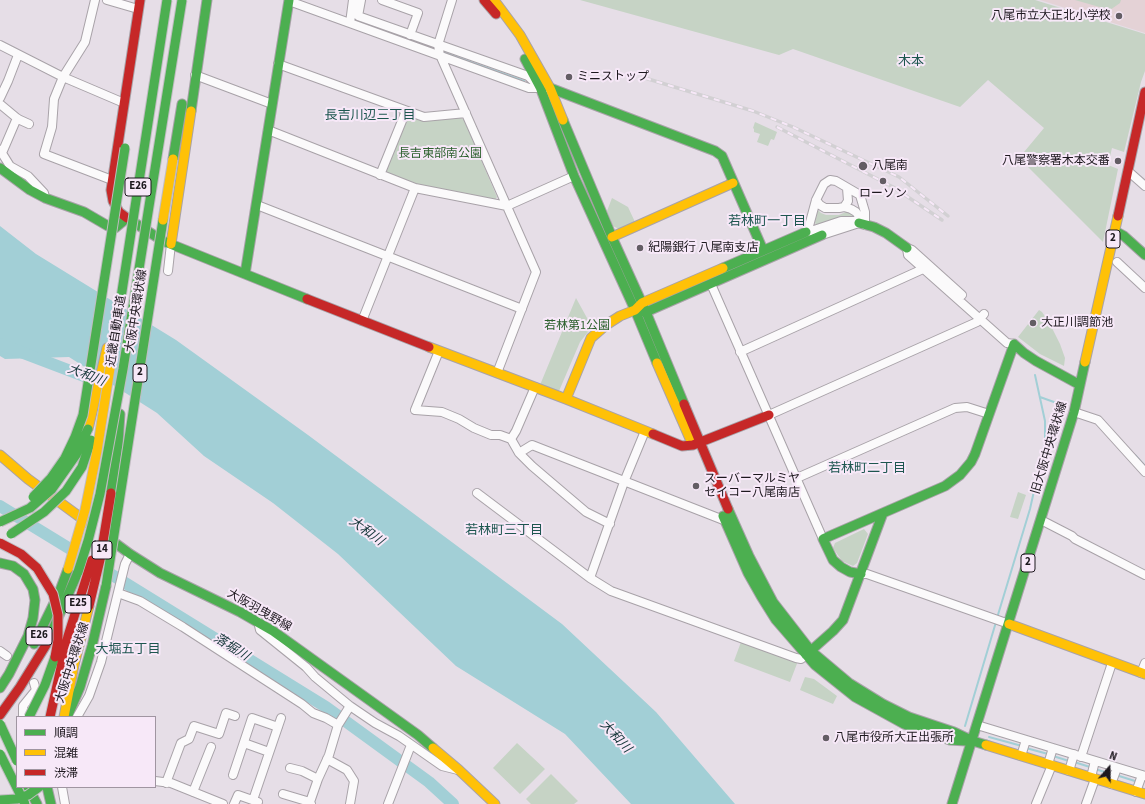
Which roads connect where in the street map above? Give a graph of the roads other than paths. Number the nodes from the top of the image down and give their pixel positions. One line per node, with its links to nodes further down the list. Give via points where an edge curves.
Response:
1 (95, 0): 27 (street, via 85,42)
2 (107, 0): 17 (street)
3 (146, 0): 105 (main road, bridge, via 80,426 65,458 51,478 36,494)
4 (162, 0): 25 (main road, bridge)
5 (167, 0): 25 (main road, 近畿自動車道 / E26, bridge)
6 (182, 0): 43 (main road, 近畿自動車道 / E26, bridge)
7 (188, 0): 43 (main road, bridge, via 168,112)
8 (200, 0): 28 (main road)
9 (207, 0): 26 (main road)
10 (289, 0): 18 (street); 24 (main road)
11 (353, 0): 18 (street)
12 (361, 0): 19 (street, via 358,16)
13 (382, 0): 19 (street, via 418,13)
14 (452, 0): 21 (street)
15 (484, 0): 29 (main road, via 511,34)
16 (494, 0): 30 (main road, via 520,35)
17 (139, 4): 34 (main road)
18 (350, 23): 23 (street)
19 (410, 34): 21 (street)
20 (0, 45): 22 (street)
21 (438, 45): 23 (street); 29 (street, via 528,76)
22 (18, 55): 27 (street); 32 (street)
23 (440, 55): 29 (street, via 529,88); 38 (street)
24 (278, 64): 36 (main road); 37 (street)
25 (156, 70): 55 (main road, 近畿自動車道 / E26, bridge)
26 (195, 75): 36 (street); 65 (main road)
27 (63, 77): 34 (street); 48 (street, via 54,99 52,126 44,154)
28 (186, 83)
29 (540, 88): 30 (street); 47 (main road)
30 (550, 88): 49 (main road, via 716,151 722,156); 64 (main road)
31 (1145, 92): 45 (main road, 旧大阪中央環状線 / 2)
32 (0, 98)
33 (183, 98): 131 (main road, 大阪中央環状線 / 2, bridge, via 106,586 80,687)
34 (124, 103): 48 (main road)
35 (0, 104): 39 (street)
36 (272, 104): 41 (main road)
37 (406, 111): 38 (street, via 424,117); 46 (street)
38 (466, 112): 57 (street)
39 (17, 118): 40 (street); 42 (street)
40 (30, 124)
41 (268, 130): 46 (street); 56 (main road)
42 (1, 151): 53 (street, via 10,166 28,176 44,193)
43 (156, 160): 85 (main road, 近畿自動車道 / E26, bridge)
44 (0, 168): 53 (main road)
45 (1128, 171): 50 (street); 61 (main road, 旧大阪中央環状線 / 2)
46 (380, 175): 51 (street)
47 (574, 176): 57 (street); 78 (main road)
48 (112, 180): 59 (main road, via 113,201 119,212)
49 (733, 183): 64 (main road); 67 (main road)
50 (1145, 186)
51 (415, 188): 57 (street); 69 (street)
52 (848, 188): 54 (street, via 830,180 824,184); 58 (street, via 848,201); 60 (street, via 862,199 865,212)
53 (45, 198): 59 (main road, via 84,212 115,228)
54 (816, 200): 58 (street, via 825,208); 62 (street)
55 (136, 204): 82 (main road, E26, bridge, via 126,241); 124 (main road, 近畿自動車道 / E26, bridge, via 94,471 81,528 59,593 40,634)
56 (257, 205): 69 (street); 73 (main road)
57 (507, 206): 77 (street, via 536,272)
58 (844, 207): 60 (street, via 856,212)
59 (127, 218): 65 (main road)
60 (862, 224): 62 (street, via 842,221); 63 (street, via 846,226); 66 (main road, via 886,233)
61 (1115, 230): 68 (main road); 87 (main road, 旧大阪中央環状線 / 2)
62 (806, 232): 67 (main road)
63 (822, 235): 74 (main road)
64 (612, 237): 76 (main road)
65 (172, 244): 72 (street); 73 (main road)
66 (906, 248): 71 (street, via 908,255); 79 (street, via 912,250)
67 (763, 250): 76 (main road)
68 (1145, 255)
69 (388, 256): 77 (street); 80 (street)
70 (1117, 262): 75 (street)
71 (924, 269): 79 (street); 84 (street)
72 (168, 271)
73 (245, 274): 80 (main road)
74 (711, 284): 76 (main road); 84 (street)
75 (1145, 288)
76 (644, 308): 78 (main road); 95 (main road)
77 (522, 309): 86 (street)
78 (635, 310): 89 (main road, via 620,316 591,338); 95 (main road, via 664,381)
79 (982, 316): 81 (street, via 1007,343); 92 (street, via 977,322)
80 (362, 321): 83 (main road)
81 (1014, 344): 87 (main road, via 1036,361); 91 (main road)
82 (107, 348): 105 (main road, E26, bridge, via 88,429 76,455 45,496 22,513); 109 (main road, E26, bridge, via 91,441 82,467 59,498 36,518)
83 (439, 351): 86 (main road); 94 (street, via 415,410 442,412 491,435 500,434)
84 (740, 352): 92 (street)
85 (123, 369): 101 (main road, E25, bridge, via 118,444); 126 (main road, 近畿自動車道 / E26, bridge, via 95,517 78,572 46,645)
86 (497, 373): 88 (main road)
87 (1080, 385): 90 (main road, 旧大阪中央環状線 / 2)
88 (535, 387): 89 (main road); 94 (street)
89 (566, 399): 93 (main road)
90 (1074, 412): 98 (street, via 1098,420); 104 (main road, 旧大阪中央環状線 / 2)
91 (989, 414): 99 (street, via 967,407 955,408); 103 (main road, via 975,454 960,475 945,486)
92 (769, 415): 95 (main road); 99 (street)
93 (645, 431): 95 (main road, via 682,446); 100 (street)
94 (511, 439): 96 (street)
95 (696, 444): 106 (main road); 118 (main road, via 761,581)
96 (519, 453): 100 (street, via 532,445); 107 (street, via 586,512)
97 (0, 455): 110 (main road, 大阪羽曳野線, via 28,479)
98 (1145, 472)
99 (796, 478): 108 (street)
100 (624, 482): 106 (street); 107 (street)
101 (111, 493): 129 (main road, E25, bridge, via 68,636); 130 (main road, 14, bridge, via 100,560)
102 (477, 493): 114 (street)
103 (882, 513): 108 (main road); 112 (main road)
104 (1041, 520): 113 (street); 117 (main road, 旧大阪中央環状線 / 2)
105 (0, 521)
106 (726, 521): 118 (main road, via 748,573 761,596 776,620)
107 (610, 524): 114 (street)
108 (823, 539): 112 (main road, via 837,563 850,572)
109 (0, 542): 128 (main road, E26, bridge, via 30,560 40,572 53,594 58,615 58,640 54,662)
110 (130, 554): 115 (street); 116 (main road, 大阪羽曳野線, via 170,578)
111 (0, 563): 123 (main road, via 13,566 24,574 31,584 35,600 28,636)
112 (860, 574): 117 (street, via 867,574); 118 (main road, via 843,620)
113 (1145, 575)
114 (590, 578): 118 (street, via 611,591 796,658 801,659)
115 (119, 590): 132 (street, via 95,678); 136 (street, via 164,616 313,713)
116 (258, 621): 125 (street, via 260,630); 160 (main road, 大阪羽曳野線, via 418,735)
117 (1009, 624): 119 (main road); 137 (main road, 旧大阪中央環状線 / 2)
118 (808, 653): 142 (main road, via 832,680 855,697 904,724 950,740)
119 (1112, 663): 121 (main road); 150 (street)
120 (1145, 663): 121 (street)
121 (1143, 673)
122 (34, 683): 127 (street, via 35,693 26,701)
123 (0, 688)
124 (0, 697)
125 (350, 706): 136 (street); 145 (street)
126 (0, 715)
127 (22, 716)
128 (30, 716)
129 (50, 716)
130 (64, 716)
131 (67, 716)
132 (78, 716)
133 (235, 716): 167 (street, via 226,713 219,734 194,726 189,739 182,743)
134 (281, 718): 138 (street)
135 (0, 724): 151 (main road, bridge)
136 (338, 725): 152 (street)
137 (978, 725): 141 (street); 142 (main road, 旧大阪中央環状線 / 2)
138 (278, 727): 143 (street, via 252,718); 147 (street)
139 (0, 731): 154 (main road, bridge)
140 (16, 736): 148 (main road)
141 (1026, 740): 146 (street); 149 (street)
142 (973, 741): 149 (main road); 189 (main road, 旧大阪中央環状線 / 2)
143 (244, 744): 147 (street); 161 (street)
144 (211, 748): 176 (street)
145 (410, 748): 160 (street, via 442,766); 187 (street)
146 (1053, 748): 150 (street); 155 (street)
147 (269, 752): 185 (street, via 255,801 238,795)
148 (0, 753): 168 (main road, bridge)
149 (1022, 753): 155 (main road)
150 (1078, 756): 153 (street); 158 (street)
151 (16, 759)
152 (327, 759): 164 (street); 186 (street, via 347,770 354,781)
153 (1095, 761): 159 (street); 162 (street)
154 (16, 762)
155 (1050, 763): 158 (main road); 190 (street)
156 (0, 768): 180 (main road)
157 (290, 768): 164 (street)
158 (1070, 768): 162 (main road)
159 (1117, 768): 163 (street); 166 (street)
160 (459, 770): 188 (main road, 大阪羽曳野線)
161 (233, 775)
162 (1093, 776): 166 (main road); 191 (street)
163 (1144, 776): 175 (street)
164 (318, 779): 179 (street)
165 (156, 781): 167 (street)
166 (1112, 781): 175 (main road)
167 (166, 783): 176 (street)
168 (16, 787)
169 (16, 787): 178 (main road)
170 (16, 788): 180 (main road, bridge)
171 (29, 788): 181 (main road)
172 (38, 788): 178 (main road, bridge, via 17,799)
173 (47, 788): 182 (main road)
174 (62, 788): 183 (street)
175 (1140, 791)
176 (193, 792): 184 (street)
177 (283, 794): 179 (street)
178 (0, 801)
179 (310, 803)
180 (24, 804)
181 (37, 804)
182 (50, 804)
183 (65, 804)
184 (223, 804)
185 (234, 804)
186 (350, 804)
187 (388, 804)
188 (495, 804)
189 (952, 804)
190 (1036, 804)
191 (1086, 804)

